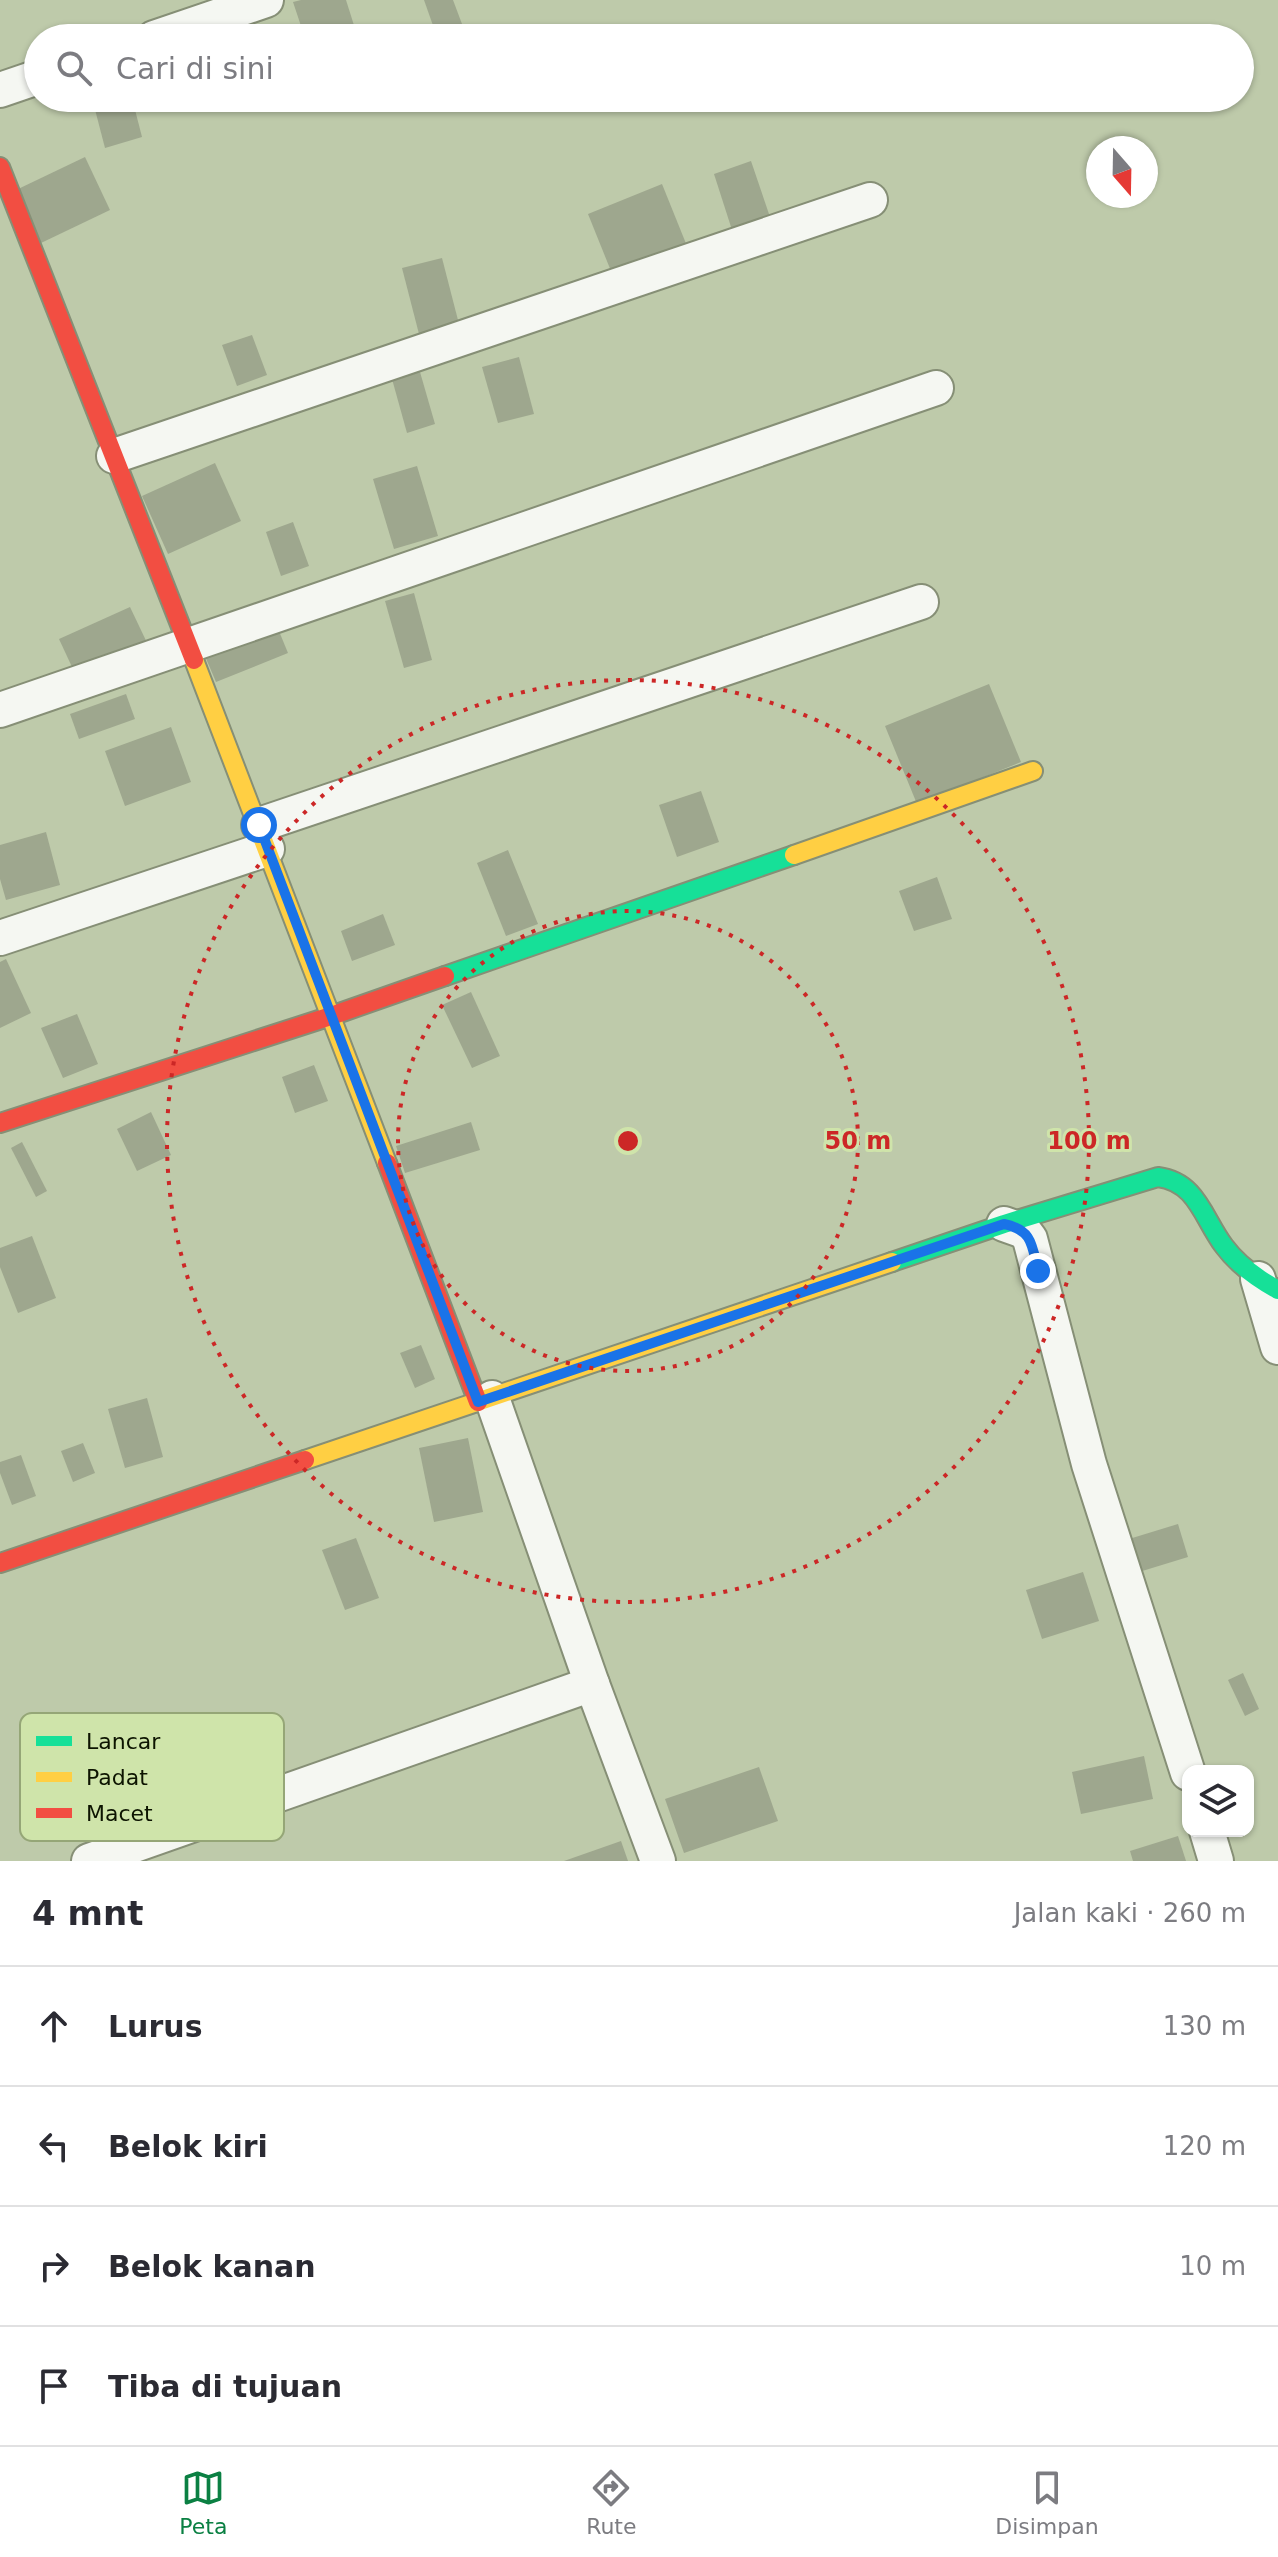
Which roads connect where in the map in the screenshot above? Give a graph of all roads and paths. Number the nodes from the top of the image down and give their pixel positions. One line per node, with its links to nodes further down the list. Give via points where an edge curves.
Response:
1 (266, 0): 2 (street)
2 (195, 24)
3 (24, 82): 4 (street)
4 (0, 90)
5 (0, 167): 8 (street)
6 (870, 200): 8 (street)
7 (936, 388): 10 (street)
8 (114, 456): 10 (street)
9 (921, 602): 13 (street)
10 (187, 646): 11 (street); 13 (street)
11 (0, 710)
12 (1033, 771): 15 (street)
13 (263, 837): 14 (street); 15 (street)
14 (0, 938)
15 (331, 1016): 16 (street); 20 (street)
16 (0, 1123)
17 (1004, 1224): 18 (street, via 1158,1177 1174,1179 1186,1186 1226,1249); 20 (street); 23 (street, via 1030,1239 1089,1464)
18 (1268, 1284): 19 (street)
19 (1278, 1347)
20 (485, 1400): 21 (street); 22 (street)
21 (0, 1563)
22 (592, 1684): 24 (street); 28 (street)
23 (1185, 1765)
24 (284, 1792)
25 (1209, 1837): 29 (street)
26 (146, 1841): 27 (street)
27 (89, 1861)
28 (658, 1861)
29 (1216, 1861)

